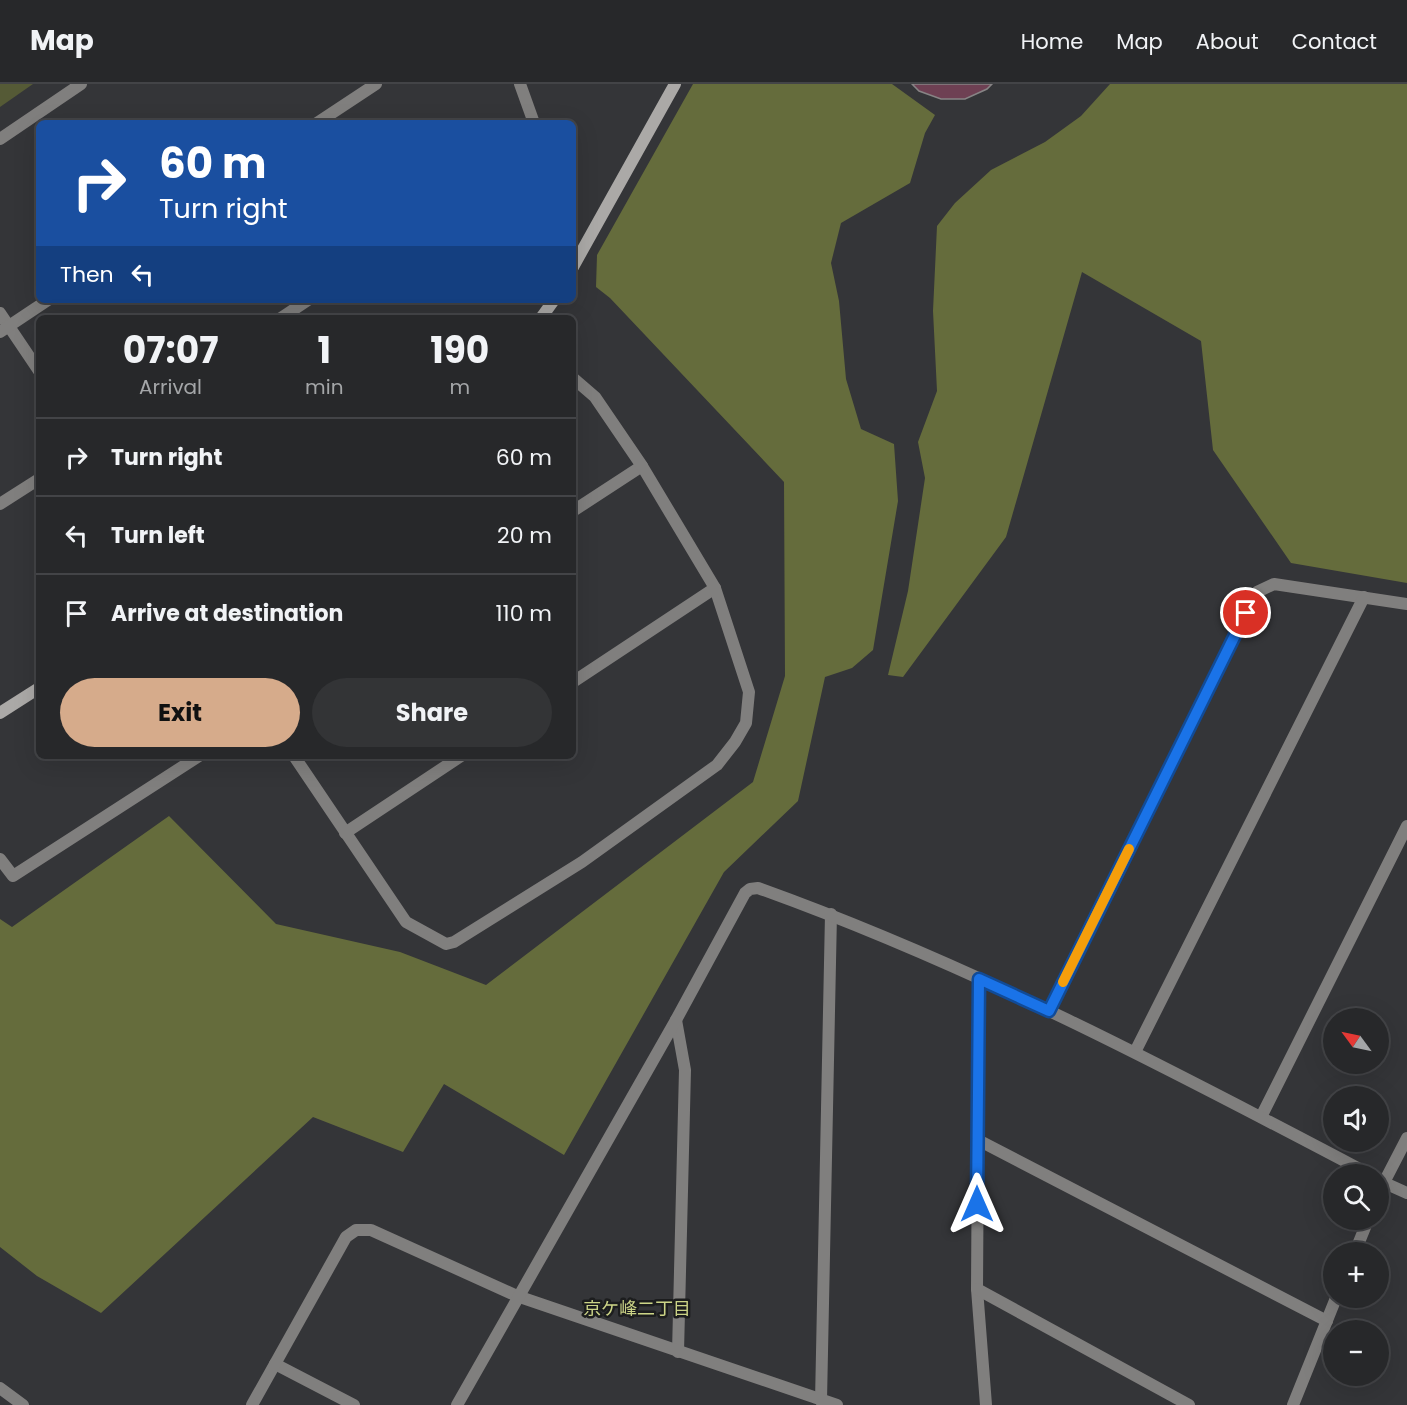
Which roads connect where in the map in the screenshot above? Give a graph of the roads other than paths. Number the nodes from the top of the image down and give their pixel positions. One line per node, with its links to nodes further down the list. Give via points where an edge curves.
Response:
1 (81, 84): 7 (street)
2 (376, 84): 5 (street)
3 (520, 84): 6 (street)
4 (675, 84): 8 (street)
5 (322, 120)
6 (533, 120)
7 (0, 139)
8 (576, 262)
9 (43, 303): 13 (street)
10 (304, 303): 12 (street)
11 (0, 313): 13 (street)
12 (286, 315)
13 (4, 329): 14 (street)
14 (36, 367)
15 (576, 381): 16 (street, via 595,397)
16 (642, 466): 19 (street); 20 (street)
17 (36, 480): 18 (street)
18 (0, 504)
19 (576, 510)
20 (715, 588): 23 (street); 30 (street, via 749,692 746,723 717,765 582,862 446,944 406,922)
21 (1364, 597): 22 (street); 34 (street, via 1274,584 1257,592); 36 (street)
22 (1407, 604)
23 (576, 680)
24 (36, 690): 25 (street)
25 (0, 713)
26 (194, 759): 31 (street, via 13,876)
27 (296, 759): 30 (street)
28 (456, 759): 30 (street)
29 (1407, 826): 37 (street)
30 (345, 833)
31 (0, 859)
32 (831, 914): 33 (street); 35 (street, via 758,888 750,889); 51 (street)
33 (979, 979): 34 (street); 39 (street)
34 (1049, 1011): 36 (street)
35 (676, 1020): 45 (street); 48 (street, via 685,1070)
36 (1135, 1052): 37 (street)
37 (1261, 1118): 40 (street)
38 (1407, 1138): 41 (street)
39 (978, 1140): 44 (street); 46 (street)
40 (1350, 1164)
41 (1389, 1169)
42 (1389, 1188): 43 (street)
43 (1407, 1193)
44 (977, 1289): 57 (street); 58 (street)
45 (517, 1296): 48 (street); 49 (street, via 371,1230 356,1230 346,1237); 55 (street)
46 (1325, 1320)
47 (1323, 1331): 59 (street)
48 (678, 1352): 51 (street)
49 (275, 1364): 53 (street); 54 (street)
50 (0, 1388): 52 (street)
51 (821, 1401): 56 (street)
52 (23, 1405)
53 (252, 1405)
54 (354, 1405)
55 (457, 1405)
56 (837, 1405)
57 (986, 1405)
58 (1188, 1405)
59 (1293, 1405)

